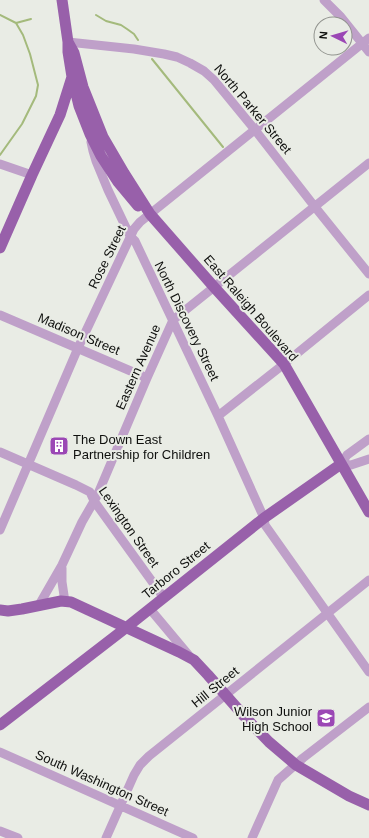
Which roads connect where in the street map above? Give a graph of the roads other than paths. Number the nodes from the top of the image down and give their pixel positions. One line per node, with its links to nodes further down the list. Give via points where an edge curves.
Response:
1 (62, 0): 4 (main road, East Raleigh Boulevard)
2 (324, 0): 3 (street)
3 (366, 41): 5 (street); 10 (street, Rose Street)
4 (68, 42): 6 (main road, East Raleigh Boulevard); 9 (main road, East Raleigh Boulevard); 10 (street, North Parker Street, via 164,54 190,63 214,80)
5 (369, 52)
6 (72, 77): 7 (main road, East Raleigh Boulevard); 8 (main road)
7 (80, 107): 8 (main road, via 68,108); 9 (main road); 11 (main road, East Raleigh Boulevard)
8 (60, 115): 14 (main road)
9 (97, 123): 16 (main road, East Raleigh Boulevard, via 115,158)
10 (255, 130): 15 (street, North Parker Street); 16 (street, Rose Street)
11 (90, 134): 16 (main road, East Raleigh Boulevard, via 118,182 140,208); 17 (street, North Discovery Street, via 96,161)
12 (369, 163): 15 (street, Eastern Avenue)
13 (0, 164): 14 (street)
14 (32, 175): 18 (main road)
15 (315, 207): 19 (street, North Parker Street); 20 (street, Eastern Avenue)
16 (150, 214): 17 (street, Rose Street, via 140,222); 20 (main road, East Raleigh Boulevard)
17 (130, 236): 23 (street, North Discovery Street, via 135,241); 24 (street, Rose Street)
18 (0, 248)
19 (369, 274)
20 (214, 287): 23 (street, Eastern Avenue); 25 (main road, East Raleigh Boulevard)
21 (369, 295): 25 (street)
22 (0, 315): 24 (street, Madison Street)
23 (172, 320): 26 (street, Eastern Avenue); 27 (street, North Discovery Street)
24 (78, 348): 26 (street, Madison Street); 31 (street, Rose Street)
25 (284, 364): 27 (street); 32 (main road, East Raleigh Boulevard)
26 (147, 378): 33 (street, Eastern Avenue)
27 (218, 416): 35 (street, North Discovery Street)
28 (369, 439): 32 (street, Tarboro Street, via 347,455)
29 (0, 452): 31 (street, Lexington Street)
30 (369, 459): 32 (street, via 351,465)
31 (29, 464): 33 (street, Lexington Street, via 90,492); 36 (street, Rose Street)
32 (341, 464): 34 (main road, East Raleigh Boulevard); 35 (main road, Tarboro Street)
33 (94, 501): 37 (street, Eastern Avenue); 39 (street, Lexington Street)
34 (369, 512)
35 (264, 518): 39 (main road, Tarboro Street); 44 (street, North Discovery Street, via 265,525)
36 (0, 530)
37 (62, 565): 40 (street); 41 (street, Eastern Avenue)
38 (369, 580): 44 (street, Hill Street)
39 (164, 598): 42 (main road, Tarboro Street)
40 (65, 602): 41 (main road); 45 (main road, via 71,602)
41 (39, 605): 43 (main road)
42 (150, 609): 45 (main road, Tarboro Street); 46 (street)
43 (0, 610)
44 (327, 613): 47 (street, North Discovery Street); 48 (street, Hill Street)
45 (127, 627): 46 (main road); 50 (main road, Tarboro Street)
46 (194, 660): 48 (main road)
47 (369, 672)
48 (226, 695): 52 (main road, via 268,742); 53 (street, Hill Street, via 140,765)
49 (369, 707): 52 (street)
50 (0, 725)
51 (0, 752): 53 (street, South Washington Street)
52 (296, 765): 54 (main road); 59 (street, via 278,780)
53 (121, 805): 57 (street, Hill Street); 58 (street, South Washington Street)
54 (369, 805)
55 (0, 831): 56 (street)
56 (18, 838)
57 (106, 838)
58 (193, 838)
59 (252, 838)

